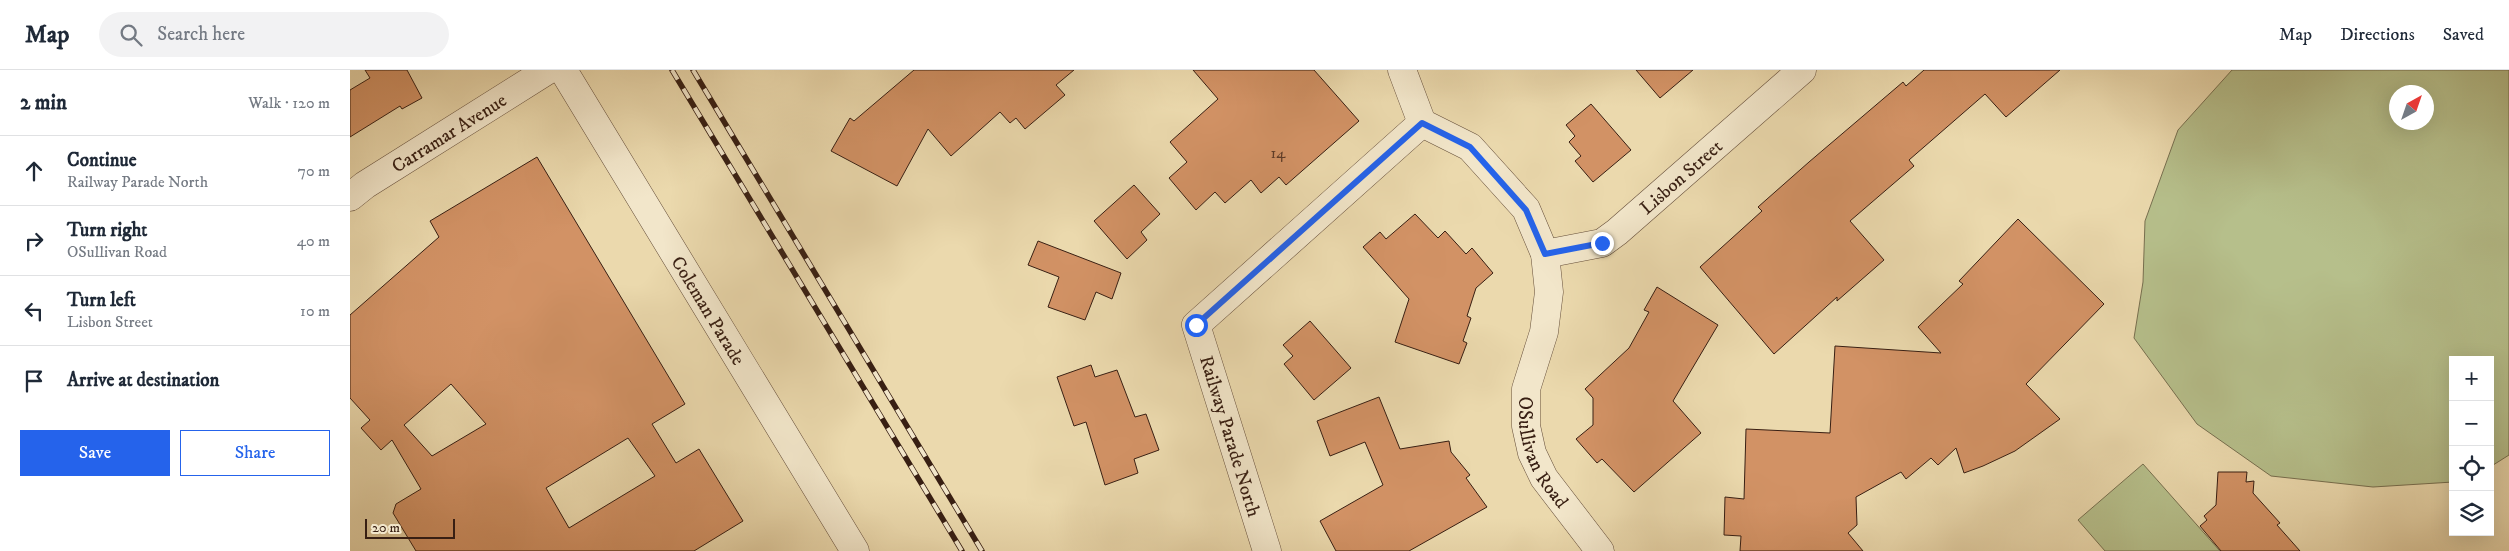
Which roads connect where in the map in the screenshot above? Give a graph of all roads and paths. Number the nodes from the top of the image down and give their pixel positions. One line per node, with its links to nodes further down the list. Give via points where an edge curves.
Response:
1 (548, 70): 6 (street, Carramar Avenue)
2 (563, 70): 8 (street, Coleman Parade)
3 (1402, 70): 5 (street)
4 (1802, 70): 7 (street, Lisbon Street, via 1602,243)
5 (1422, 123): 7 (street, OSullivan Road, via 1470,147 1526,210); 9 (street, Railway Parade North, via 1196,325)
6 (350, 197)
7 (1545, 254): 10 (street, OSullivan Road, via 1549,292 1544,332 1526,389 1526,426 1532,453 1544,478)
8 (855, 551)
9 (1267, 551)
10 (1600, 551)

